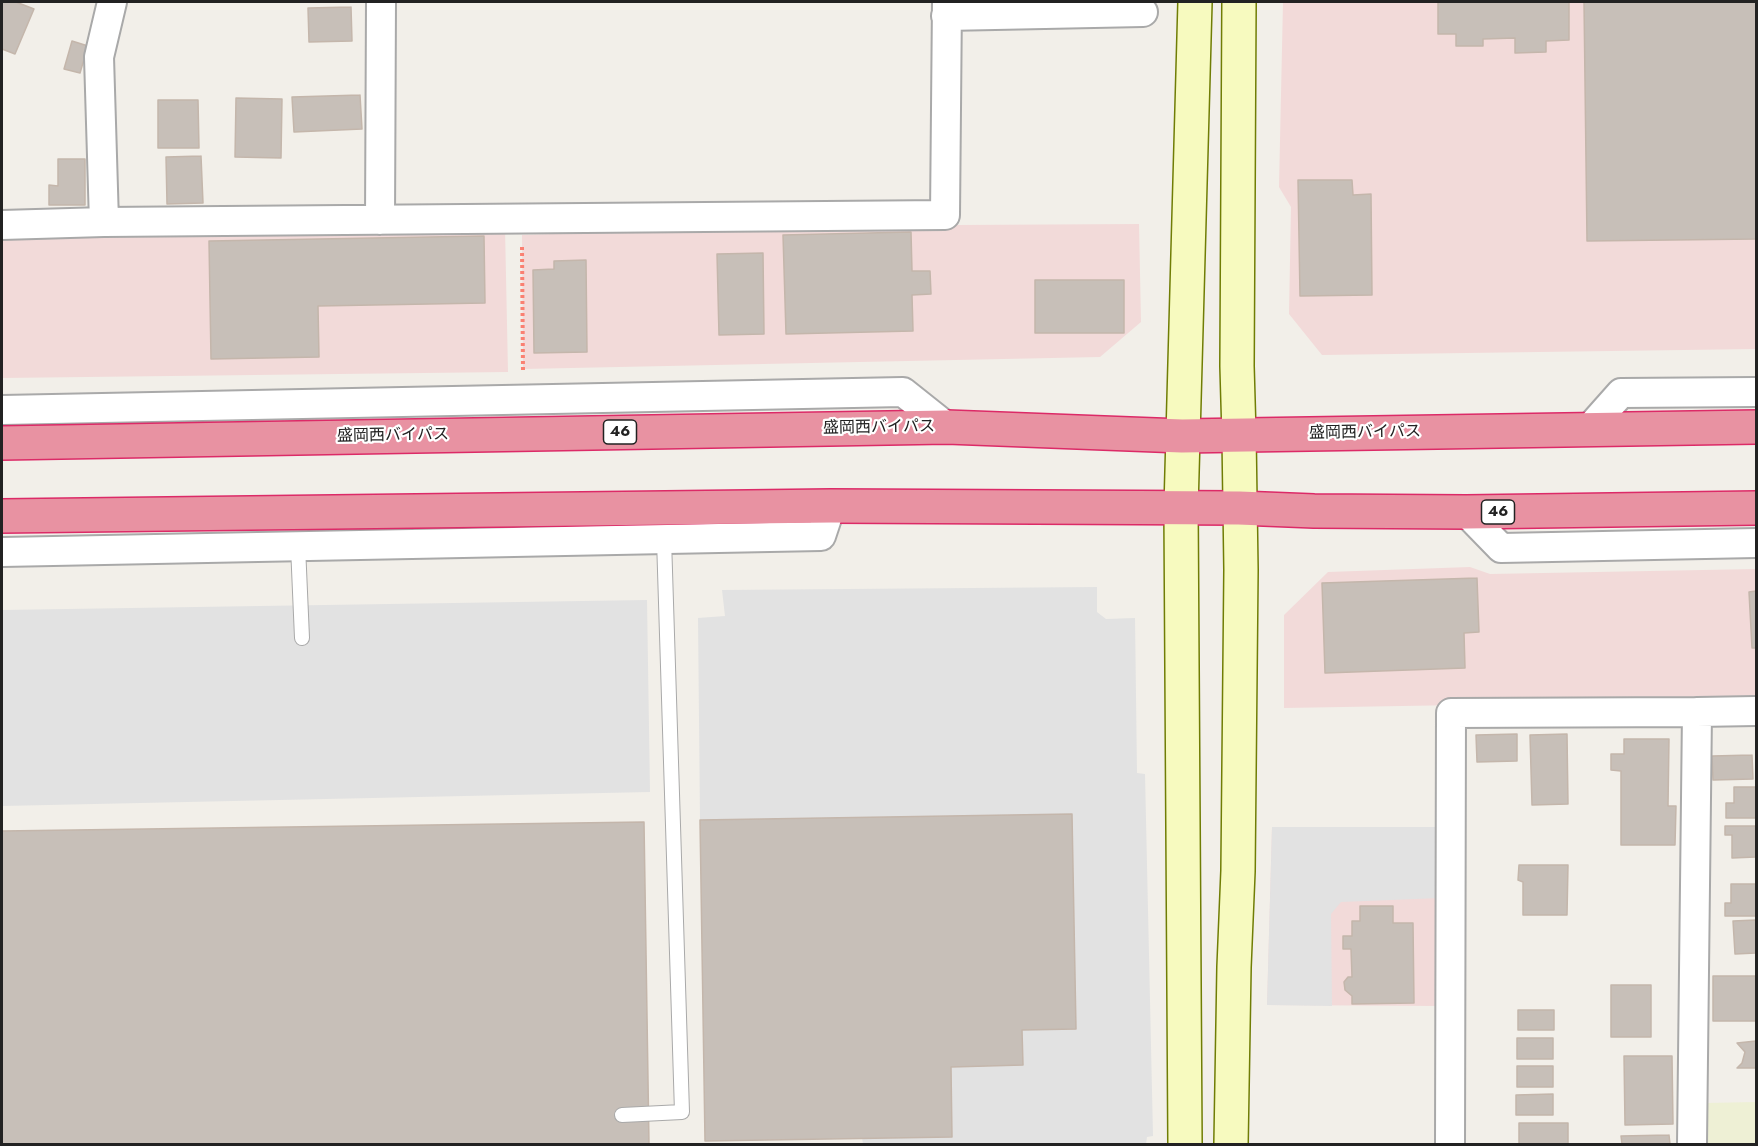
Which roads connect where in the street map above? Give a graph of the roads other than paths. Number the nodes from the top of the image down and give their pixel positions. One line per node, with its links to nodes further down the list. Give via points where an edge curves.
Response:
1 (112, 2): 8 (street, via 99,57)
2 (381, 2): 7 (street)
3 (1195, 2): 16 (street)
4 (1239, 2): 15 (street)
5 (947, 9): 6 (street); 7 (street, via 945,215)
6 (1143, 12)
7 (380, 220): 8 (street)
8 (104, 222): 9 (street)
9 (2, 225)
10 (1756, 392): 14 (street, via 1621,393)
11 (2, 410): 12 (street, via 903,392)
12 (947, 427): 16 (highway, 盛岡西バイパス / 46); 17 (highway, 盛岡西バイパス / 46)
13 (1756, 427): 14 (highway, 盛岡西バイパス / 46)
14 (1589, 429): 15 (highway, 盛岡西バイパス / 46)
15 (1239, 435): 16 (highway, 盛岡西バイパス / 46); 20 (street)
16 (1182, 436): 19 (street)
17 (2, 443)
18 (831, 506): 19 (highway, 46); 23 (highway, 46); 24 (street, via 821,536)
19 (1181, 508): 20 (highway, 46); 32 (street)
20 (1239, 508): 22 (highway, 46); 33 (street, via 1238,871)
21 (1756, 508): 22 (highway, 46)
22 (1466, 512): 25 (street, via 1501,548)
23 (2, 516)
24 (664, 539): 26 (street); 31 (lane, via 682,1112)
25 (1756, 543)
26 (298, 546): 27 (street); 28 (lane)
27 (2, 552)
28 (302, 638)
29 (1756, 711): 30 (street)
30 (1697, 712): 34 (street, via 1451,713); 35 (street)
31 (622, 1115)
32 (1185, 1144)
33 (1231, 1144)
34 (1450, 1144)
35 (1692, 1144)

